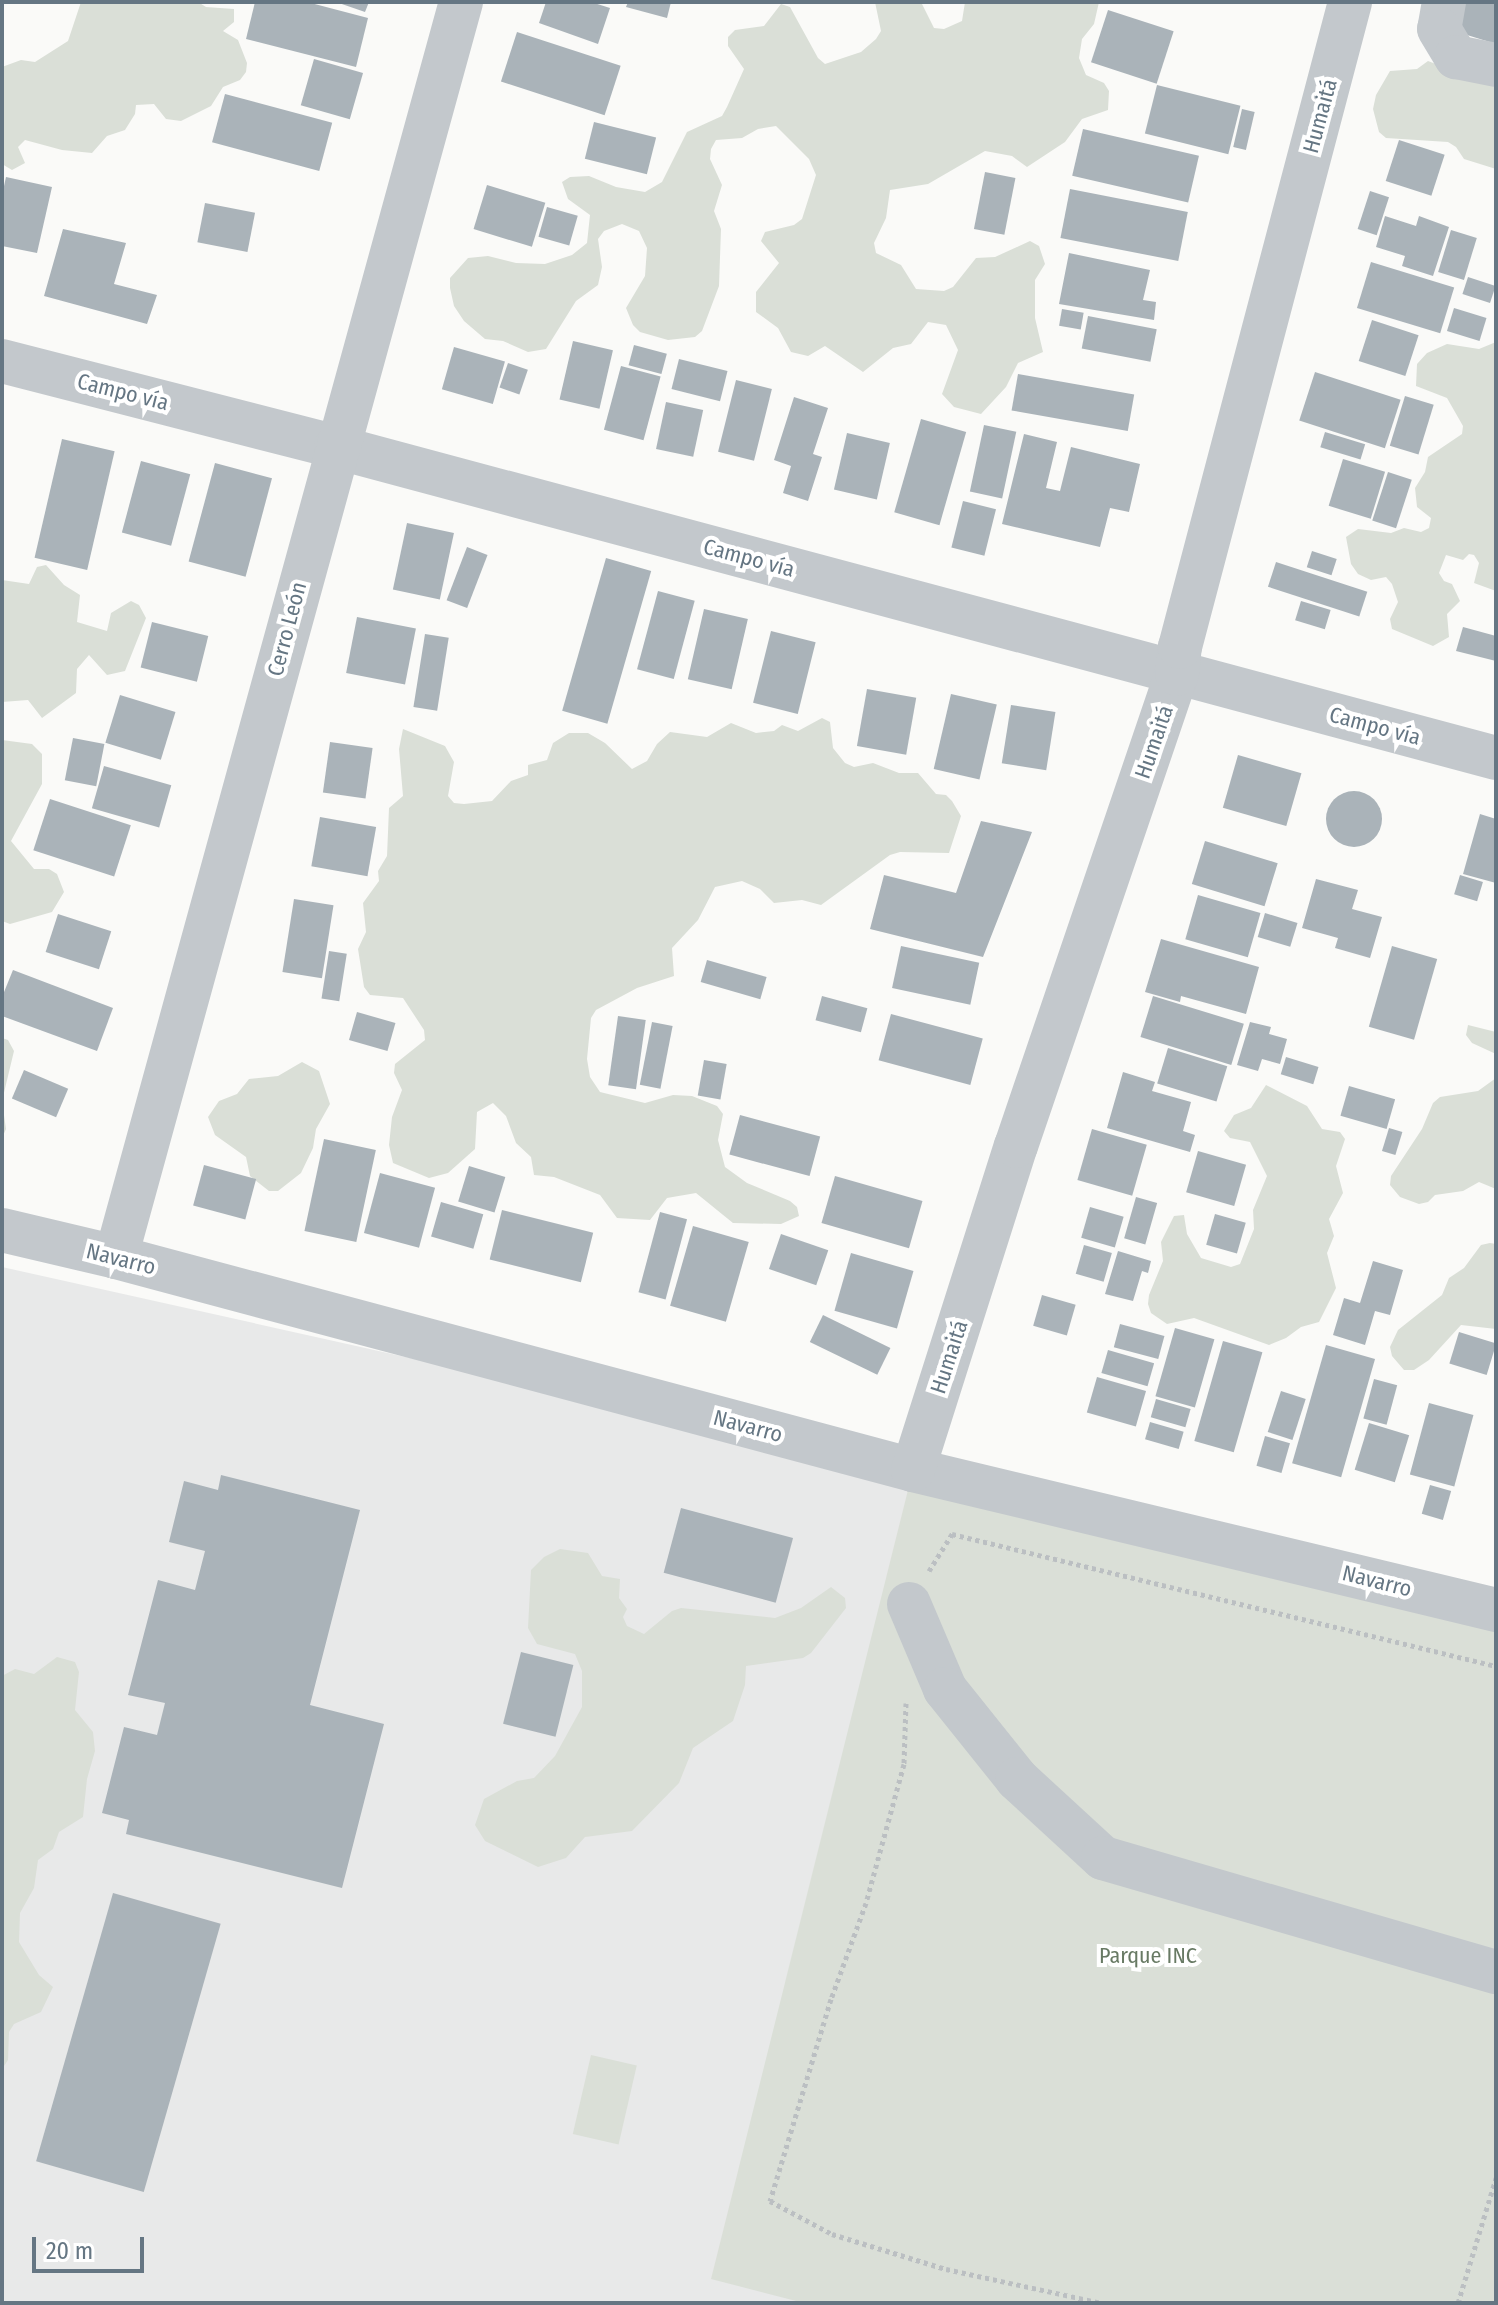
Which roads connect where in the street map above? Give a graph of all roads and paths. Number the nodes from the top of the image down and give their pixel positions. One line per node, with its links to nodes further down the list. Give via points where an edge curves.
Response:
1 (461, 2): 6 (street, Cerro León)
2 (1350, 2): 7 (street, Humaitá)
3 (1444, 2): 4 (street, via 1439,29 1456,57)
4 (1496, 65)
5 (2, 361): 6 (street, Campo vía)
6 (336, 447): 7 (street, Campo vía); 10 (street, Cerro León)
7 (1177, 674): 8 (street, Campo vía); 11 (street, Humaitá, via 1016,1146)
8 (1496, 758)
9 (2, 1230): 10 (street, Navarro)
10 (116, 1257): 11 (street, Navarro)
11 (913, 1470): 13 (street, Navarro)
12 (909, 1604): 14 (path, via 952,1534); 16 (street, via 945,1689 1017,1779 1103,1858)
13 (1496, 1610)
14 (1496, 1666)
15 (906, 1700): 18 (path, via 904,1764 866,1903 770,2201 846,2238 946,2269)
16 (1496, 1972)
17 (1496, 2178): 19 (path)
18 (1102, 2303)
19 (1458, 2303)

